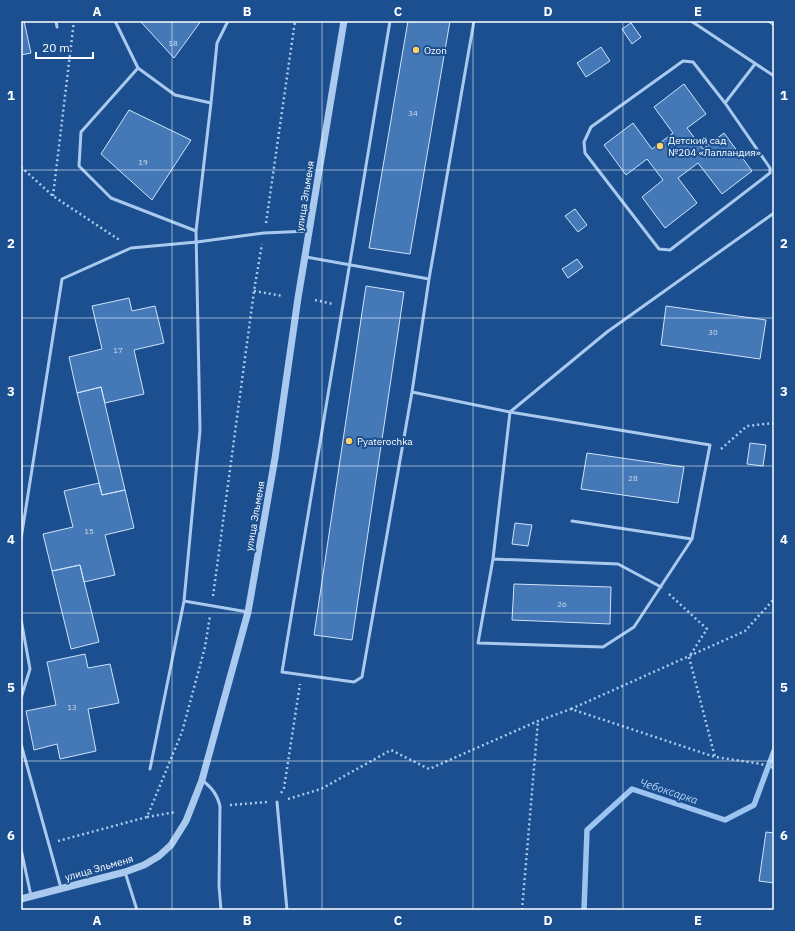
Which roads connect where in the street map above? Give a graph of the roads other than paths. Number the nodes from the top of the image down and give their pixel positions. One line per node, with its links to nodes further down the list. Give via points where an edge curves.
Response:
1 (56, 21): 8 (lane)
2 (115, 21): 10 (lane)
3 (228, 21): 13 (lane, via 217,43)
4 (344, 21): 16 (street, улица Эльменя)
5 (390, 21): 19 (lane)
6 (474, 21): 20 (lane)
7 (691, 21): 9 (lane)
8 (57, 27)
9 (755, 64): 11 (lane); 12 (lane)
10 (138, 68): 13 (lane, via 175,94); 15 (lane, via 81,132 79,166 111,198)
11 (774, 76)
12 (725, 103): 12 (lane, via 770,168 770,173 670,250 659,250 585,153 584,142 591,127 682,61 693,62)
13 (212, 104): 15 (lane)
14 (774, 213): 22 (lane, via 607,332)
15 (196, 231): 17 (lane)
16 (310, 231): 17 (lane, via 264,233); 18 (street, улица Эльменя)
17 (197, 242): 24 (lane, via 131,248 62,279); 28 (lane, via 200,430)
18 (306, 257): 19 (lane); 29 (street, улица Эльменя)
19 (351, 264): 20 (lane); 21 (lane, via 282,672 354,682 362,677)
20 (429, 278): 21 (lane)
21 (412, 392): 22 (lane)
22 (510, 412): 25 (lane, via 710,445); 26 (lane)
23 (572, 521): 25 (lane)
24 (21, 539)
25 (692, 539): 27 (lane)
26 (493, 559): 27 (lane, via 618,564); 27 (lane, via 478,643 603,647 634,627)
27 (661, 587)
28 (184, 601): 29 (lane); 33 (lane)
29 (248, 612): 34 (street, улица Эльменя)
30 (21, 619): 31 (lane, via 30,669)
31 (21, 698)
32 (21, 744): 38 (lane)
33 (150, 770)
34 (202, 780): 37 (street, улица Эльменя, via 190,810 171,845 144,865); 42 (lane, via 218,796 220,806)
35 (277, 802): 43 (lane)
36 (21, 849): 39 (lane)
37 (125, 872): 38 (street, улица Эльменя); 41 (lane)
38 (61, 888): 39 (street, улица Эльменя)
39 (32, 896): 40 (street, улица Эльменя)
40 (21, 899)
41 (137, 910)
42 (221, 910)
43 (286, 910)

